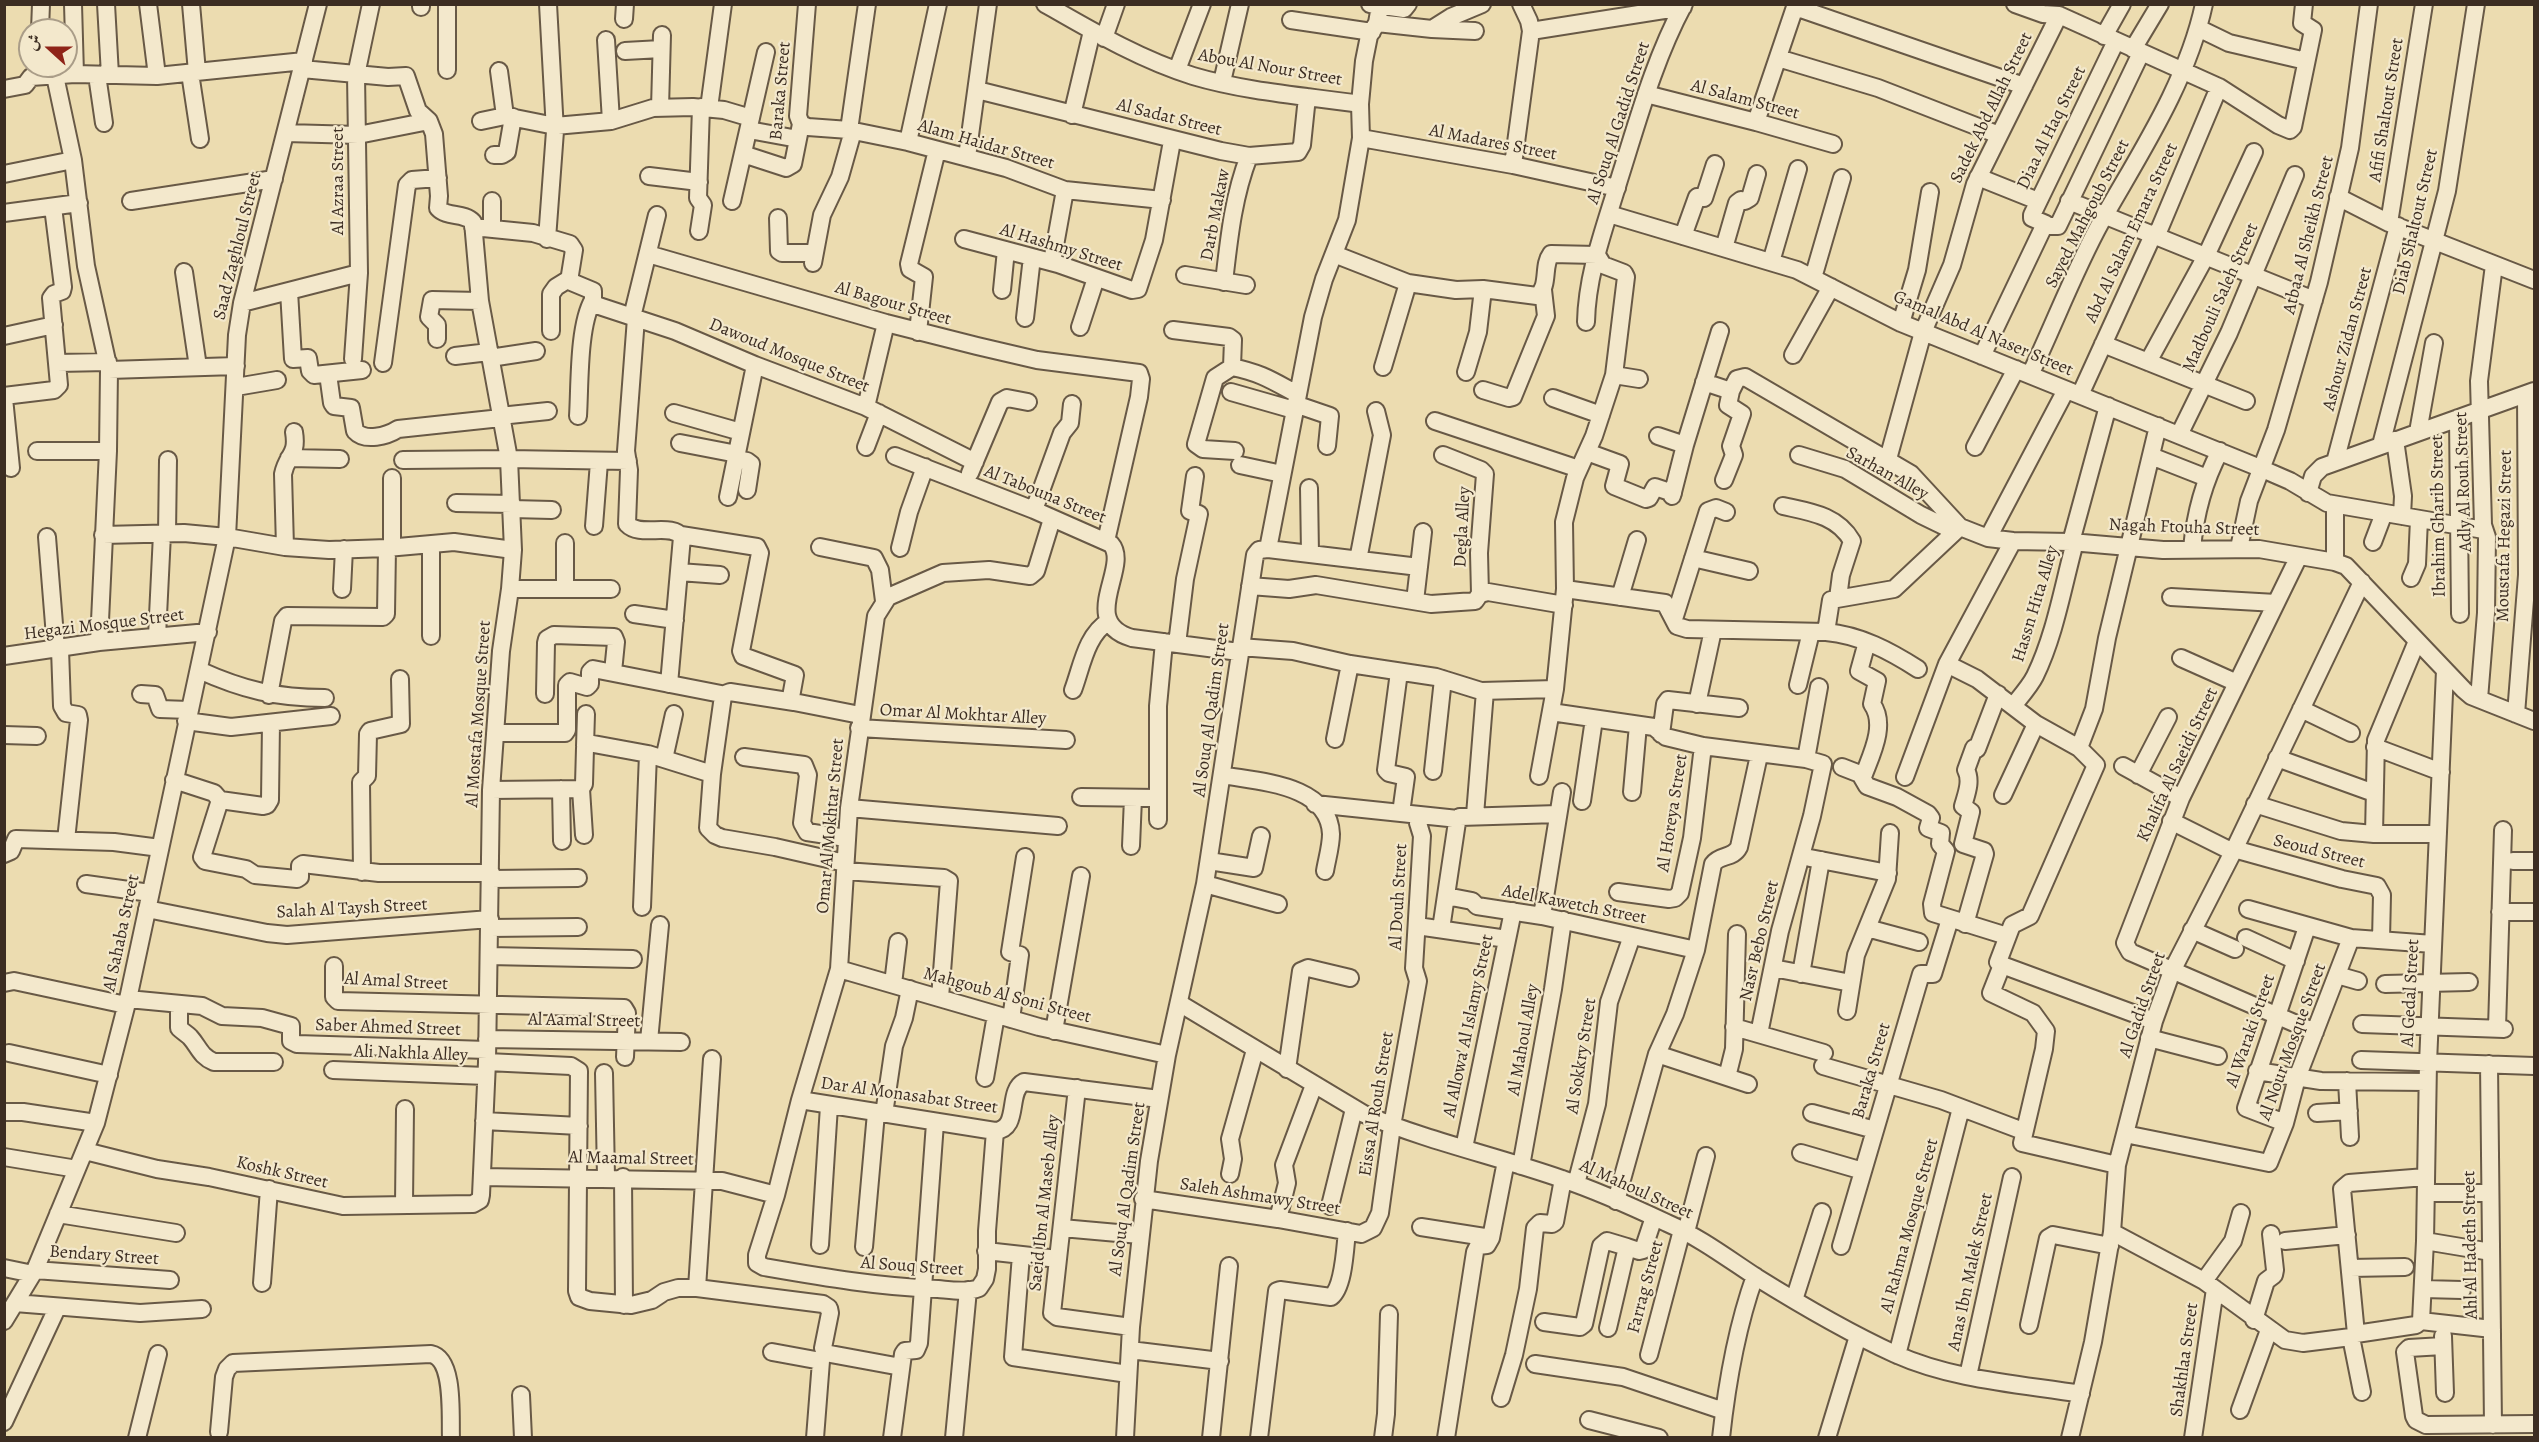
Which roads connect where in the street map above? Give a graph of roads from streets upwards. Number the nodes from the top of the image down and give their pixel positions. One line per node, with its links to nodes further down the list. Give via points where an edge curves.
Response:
1 (106, 4): 54 (street)
2 (148, 4): 56 (street)
3 (191, 4): 52 (street)
4 (318, 4): 47 (street, Saad Zaghloul Street)
5 (371, 4): 55 (street, Al Azraa Street)
6 (447, 4): 48 (street)
7 (548, 4): 77 (street)
8 (723, 4): 68 (street)
9 (807, 4): 79 (street, Baraka Street)
10 (867, 4): 78 (street)
11 (938, 4): 86 (street)
12 (988, 4): 63 (street)
13 (1045, 4): 39 (street, Abou Al Nour Street)
14 (1116, 4): 39 (street)
15 (1202, 4): 49 (street)
16 (1239, 4): 59 (street)
17 (1482, 4): 36 (street, via 1451,16)
18 (1521, 4): 38 (street)
19 (2015, 4): 31 (street)
20 (2122, 4): 40 (street, Diaa Al Haq Street)
21 (2160, 4): 44 (street)
22 (2204, 4): 35 (street, Sayed Mahgoub Street)
23 (2304, 4): 46 (street, via 2302,23 2313,30)
24 (2369, 4): 110 (street, Atbaa Al Sheikh Street, via 2350,148)
25 (2424, 4): 125 (street, Afifi Shaltout Street)
26 (2476, 4): 133 (street, Diab Shaltout Street, via 2447,191)
27 (1375, 5): 30 (street); 34 (street, Al Souq Al Qadim Street)
28 (1683, 6): 38 (street); 64 (street, Al Souq Al Gadid Street)
29 (1796, 6): 45 (street); 60 (street)
30 (1406, 7)
31 (2037, 8): 32 (street)
32 (2059, 11): 40 (street); 60 (street, Sadek Abd Allah Street)
33 (1291, 20): 34 (street)
34 (1374, 28): 36 (street); 66 (street, Al Souq Al Qadim Street, via 1364,61)
35 (2198, 28): 46 (street, via 2229,43); 51 (street, Sayed Mahgoub Street)
36 (1432, 29): 37 (street)
37 (1475, 31)
38 (1531, 31): 96 (street)
39 (1098, 34): 49 (street, Abou Al Nour Street); 69 (street)
40 (2110, 38): 44 (street); 115 (street, Diaa Al Haq Street)
41 (606, 40): 73 (street)
42 (626, 51): 67 (street, via 662,42)
43 (766, 51): 76 (street)
44 (2137, 51): 51 (street); 116 (street)
45 (1778, 58): 74 (street); 82 (street, via 1878,88)
46 (2306, 61): 61 (street, via 2291,130)
47 (303, 65): 52 (street); 55 (street); 80 (street, Saad Zaghloul Street)
48 (447, 70)
49 (1177, 70): 59 (street, Abou Al Nour Street)
50 (499, 71): 70 (street)
51 (2182, 71): 61 (street); 122 (street, Sayed Mahgoub Street, via 2142,153)
52 (193, 72): 56 (street); 84 (street)
53 (78, 74): 54 (street)
54 (104, 75): 56 (street); 75 (street)
55 (356, 75): 71 (street, via 408,78 418,111); 81 (street, Al Azraa Street)
56 (157, 76)
57 (30, 78): 62 (street, via 25,85)
58 (47, 78): 94 (street)
59 (1222, 82): 65 (street, Abou Al Nour Street)
60 (2024, 86): 82 (street, Sadek Abd Allah Street)
61 (2219, 87): 129 (street, Abd Al Salam Emara Street, via 2159,230)
62 (4, 89)
63 (976, 90): 69 (street, Al Sadat Street); 93 (street)
64 (1646, 94): 74 (street, Al Salam Street); 107 (street, Al Souq Al Gadid Street)
65 (1307, 96): 66 (street, Abou Al Nour Street); 92 (street, Al Sadat Street, via 1298,153)
66 (1360, 104): 83 (street, Al Souq Al Qadim Street)
67 (660, 108): 68 (street, Alam Haidar Street); 73 (street, Alam Haidar Street)
68 (705, 108): 76 (street, Alam Haidar Street); 106 (street)
69 (1072, 115): 85 (street, Al Sadat Street)
70 (509, 116): 72 (street); 77 (street, Alam Haidar Street); 91 (street, via 507,152)
71 (429, 121): 81 (street); 103 (street)
72 (481, 121)
73 (611, 121): 77 (street, Alam Haidar Street)
74 (1756, 122): 87 (street, Al Salam Street)
75 (104, 123)
76 (750, 124): 79 (street, Alam Haidar Street); 90 (street)
77 (555, 126): 131 (street)
78 (851, 130): 79 (street, Alam Haidar Street); 86 (street, Alam Haidar Street); 123 (street, via 838,183 822,215 814,258 779,251)
79 (799, 131): 90 (street, Baraka Street, via 794,162 788,168)
80 (286, 133): 81 (street); 105 (street, Saad Zaghloul Street)
81 (358, 135): 145 (street, Al Azraa Street)
82 (1999, 135): 102 (street, Sadek Abd Allah Street)
83 (1361, 138): 96 (street, Al Madares Street); 137 (street, Al Souq Al Qadim Street, via 1347,220)
84 (200, 139)
85 (1172, 141): 92 (street, Al Sadat Street); 111 (street, Al Hashmy Street)
86 (908, 142): 88 (street, Alam Haidar Street)
87 (1833, 144)
88 (937, 150): 93 (street, Alam Haidar Street); 174 (street, via 909,264 924,278)
89 (2254, 152): 139 (street)
90 (743, 154): 114 (street)
91 (494, 155)
92 (1249, 156): 152 (street, Darb Makaw, via 1231,219)
93 (967, 157): 108 (street, Alam Haidar Street)
94 (72, 160): 98 (street); 117 (street)
95 (1715, 164): 130 (street, via 1704,198 1696,197)
96 (1513, 165): 107 (street, Al Madares Street)
97 (1798, 169): 142 (street)
98 (4, 174)
99 (1757, 174): 134 (street, via 1750,198 1737,203)
100 (2295, 175): 147 (street, Madbouli Saleh Street)
101 (649, 176): 106 (street)
102 (1978, 177): 115 (street); 175 (street, Sadek Abd Allah Street, via 1952,265)
103 (438, 178): 126 (street, via 440,212 471,219); 187 (street, via 412,180 407,185 393,338)
104 (1842, 178): 149 (street)
105 (274, 179): 112 (street); 163 (street, Saad Zaghloul Street)
106 (699, 182): 128 (street, via 698,198 703,205)
107 (1617, 188): 120 (street, Al Souq Al Gadid Street)
108 (1065, 190): 111 (street, Alam Haidar Street); 141 (street)
109 (1930, 192): 168 (street, via 1917,270)
110 (2338, 197): 125 (street); 161 (street, Atbaa Al Sheikh Street)
111 (1162, 200): 148 (street, Al Hashmy Street, via 1140,288 1132,290)
112 (131, 201)
113 (492, 201): 127 (street)
114 (732, 201)
115 (2038, 201): 124 (street, Diaa Al Haq Street, via 2032,218)
116 (2069, 201): 122 (street); 124 (street, via 2058,226)
117 (79, 204): 118 (street); 189 (street, via 86,266)
118 (53, 207): 119 (street); 169 (street, via 63,287 51,298)
119 (4, 213)
120 (1609, 214): 130 (street, Gamal Abd Al Naser Street); 138 (street, Al Souq Al Gadid Street)
121 (657, 215): 136 (street)
122 (2105, 216): 129 (street); 195 (street, Sayed Mahgoub Street)
123 (778, 219)
124 (2046, 224): 184 (street)
125 (2393, 224): 133 (street); 255 (street, Ashour Zidan Street)
126 (473, 227): 127 (street); 162 (street, Al Mostafa Mosque Street)
127 (492, 229): 131 (street)
128 (699, 231)
129 (2153, 235): 139 (street); 179 (street, Abd Al Salam Emara Street)
130 (1683, 236): 134 (street, Gamal Abd Al Naser Street)
131 (547, 239): 151 (street, via 573,247)
132 (964, 239): 135 (street, Al Hashmy Street)
133 (2434, 241): 143 (street); 231 (street, Diab Shaltout Street)
134 (1724, 248): 142 (street, Gamal Abd Al Naser Street)
135 (1006, 250): 140 (street, Al Hashmy Street); 157 (street)
136 (648, 254): 164 (street); 167 (street, Al Bagour Street)
137 (1334, 254): 153 (street); 212 (street, Al Souq Al Qadim Street, via 1313,317)
138 (1597, 255): 158 (street, via 1551,254); 166 (street, Al Souq Al Gadid Street, via 1588,288); 197 (street, via 1603,265 1626,277)
139 (2205, 256): 147 (street); 185 (street)
140 (1032, 257): 141 (street, Al Hashmy Street); 165 (street)
141 (1052, 262): 148 (street, Al Hashmy Street)
142 (1771, 262): 149 (street, Gamal Abd Al Naser Street)
143 (2494, 265): 150 (street); 216 (street, Adly Al Rouh Street, via 2479,381)
144 (184, 272): 191 (street)
145 (359, 273): 159 (street); 196 (street, Al Azraa Street, via 358,365)
146 (1185, 275): 152 (street)
147 (2253, 275): 161 (street); 201 (street, Madbouli Saleh Street)
148 (1096, 278): 170 (street)
149 (1813, 278): 155 (street, Gamal Abd Al Naser Street)
150 (2534, 278)
151 (568, 279): 160 (street, Dawoud Mosque Street); 172 (street, via 551,294)
152 (1224, 282): 154 (street)
153 (1408, 283): 156 (street, via 1456,290); 193 (street)
154 (1246, 285)
155 (1832, 287): 168 (street, Gamal Abd Al Naser Street); 182 (street)
156 (1483, 289): 158 (street, via 1537,296); 194 (street, via 1479,332)
157 (1002, 290)
158 (1543, 290): 203 (street, via 1546,316 1514,396 1509,399)
159 (289, 291): 163 (street); 196 (street, via 293,359 309,358 312,375)
160 (593, 296): 164 (street, Dawoud Mosque Street, via 598,306); 221 (street, via 584,328)
161 (2314, 300): 258 (street, Atbaa Al Sheikh Street, via 2276,430)
162 (480, 301): 177 (street, via 432,300 429,317 437,325); 181 (street, Al Mostafa Mosque Street)
163 (242, 303): 190 (street, Saad Zaghloul Street)
164 (634, 318): 188 (street, Dawoud Mosque Street); 252 (street)
165 (1025, 318)
166 (1586, 322)
167 (886, 323): 174 (street, Al Bagour Street); 215 (street)
168 (1901, 323): 175 (street, Gamal Abd Al Naser Street)
169 (54, 325): 176 (street); 186 (street)
170 (1080, 327)
171 (1173, 330): 192 (street, via 1233,340)
172 (551, 331)
173 (1720, 331): 200 (street)
174 (918, 332): 292 (street, Al Bagour Street, via 1037,360 1141,376)
175 (1923, 332): 184 (street, Gamal Abd Al Naser Street); 249 (street, Sadek Abd Allah Street)
176 (4, 336)
177 (437, 339)
178 (2434, 343): 228 (street)
179 (2103, 344): 185 (street); 206 (street, Abd Al Salam Emara Street)
180 (536, 351): 181 (street)
181 (489, 355): 183 (street); 222 (street, Al Mostafa Mosque Street)
182 (1793, 355)
183 (455, 356)
184 (1983, 356): 195 (street, Gamal Abd Al Naser Street)
185 (2148, 362): 201 (street)
186 (57, 363): 189 (street); 208 (street, via 56,389)
187 (383, 363)
188 (755, 365): 215 (street, Dawoud Mosque Street); 227 (street)
189 (108, 366): 191 (street); 238 (street)
190 (236, 366): 191 (street); 202 (street, Saad Zaghloul Street)
191 (198, 367)
192 (1232, 367): 212 (street, via 1267,376); 260 (street, via 1213,380 1196,444)
193 (1383, 367)
194 (1466, 372)
195 (2023, 372): 206 (street, Gamal Abd Al Naser Street); 236 (street, Sayed Mahgoub Street)
196 (328, 374): 222 (street, via 332,403 351,408 355,432 364,437)
197 (1614, 375): 198 (street); 220 (street)
198 (1640, 379)
199 (277, 380): 202 (street)
200 (1704, 382): 204 (street); 233 (street)
201 (2204, 384): 210 (street); 229 (street, Madbouli Saleh Street)
202 (236, 387): 289 (street, Saad Zaghloul Street)
203 (1483, 390)
204 (1731, 391): 249 (street, via 1737,379 1745,377); 264 (street, via 1728,405 1742,414 1731,446 1734,455)
205 (1231, 392): 212 (street)
206 (2073, 392): 214 (street, Gamal Abd Al Naser Street); 290 (street, Abd Al Salam Emara Street)
207 (2530, 392): 216 (street); 335 (street, Moustafa Hegazi Street)
208 (4, 397): 257 (street)
209 (1553, 398): 220 (street)
210 (2246, 401)
211 (1028, 402): 254 (street, via 1007,398 1000,402)
212 (1295, 403): 234 (street, via 1330,416); 260 (street, Al Souq Al Qadim Street)
213 (1072, 404): 275 (street, via 1070,423 1062,433)
214 (2108, 406): 225 (street, Gamal Abd Al Naser Street); 294 (street, Hassn Hita Alley)
215 (872, 410): 235 (street); 254 (street, Dawoud Mosque Street)
216 (2480, 410): 223 (street); 283 (street, Adly Al Rouh Street)
217 (548, 411): 222 (street)
218 (1376, 411): 311 (street, via 1382,435)
219 (674, 413): 227 (street)
220 (1601, 415): 240 (street)
221 (578, 416)
222 (500, 417): 248 (street, Al Mostafa Mosque Street, via 505,426)
223 (2458, 418): 228 (street); 280 (street, Ibrahim Gharib Street)
224 (1435, 421): 259 (street)
225 (2158, 426): 229 (street, Gamal Abd Al Naser Street); 244 (street)
226 (294, 432): 246 (street, via 296,448)
227 (741, 432): 245 (street)
228 (2418, 432): 231 (street)
229 (2179, 435): 239 (street, Gamal Abd Al Naser Street)
230 (1658, 436): 233 (street)
231 (2388, 442): 255 (street); 278 (street)
232 (680, 444): 245 (street)
233 (1685, 445): 240 (street, via 1673,494 1655,487 1646,499 1614,486 1620,465)
234 (1327, 446)
235 (866, 447)
236 (1975, 447)
237 (37, 451): 238 (street)
238 (108, 451): 286 (street)
239 (2220, 451): 258 (street, Gamal Abd Al Naser Street); 263 (street)
240 (1587, 452): 259 (street)
241 (1443, 455): 324 (street, Degla Alley, via 1485,474)
242 (1799, 455): 282 (street, Sarhan Alley, via 1845,469 1922,515)
243 (895, 456): 256 (street, Al Tabouna Street)
244 (2151, 456): 263 (street); 300 (street)
245 (736, 457): 267 (street, via 751,464); 269 (street)
246 (289, 458): 247 (street); 298 (street, via 283,474)
247 (340, 459)
248 (509, 459): 251 (street); 253 (street); 273 (street, Al Mostafa Mosque Street)
249 (1888, 459): 282 (street, via 1918,480)
250 (168, 460): 285 (street)
251 (403, 460)
252 (628, 461): 253 (street); 287 (street, via 627,524 634,529)
253 (599, 462): 281 (street)
254 (975, 462): 265 (street)
255 (2335, 462): 268 (street, via 2315,473)
256 (925, 467): 265 (street, Al Tabouna Street); 302 (street)
257 (11, 468)
258 (2260, 468): 268 (street, Gamal Abd Al Naser Street); 303 (street, Atbaa Al Sheikh Street)
259 (1579, 470): 325 (street, via 1564,522)
260 (1282, 474): 305 (street, Al Souq Al Qadim Street)
261 (1195, 476): 346 (street, via 1190,511 1199,514)
262 (392, 477): 301 (street)
263 (2207, 478): 306 (street)
264 (1724, 480)
265 (966, 484): 275 (street, Al Tabouna Street)
266 (1309, 488): 308 (street)
267 (747, 490)
268 (2308, 493): 271 (street, Gamal Abd Al Naser Street)
269 (728, 496)
270 (456, 503): 273 (street)
271 (2335, 505): 277 (street, Gamal Abd Al Naser Street); 312 (street)
272 (1783, 506): 328 (street, via 1833,519 1849,534 1852,541)
273 (512, 507): 274 (street); 307 (street, Al Mostafa Mosque Street)
274 (552, 510)
275 (1034, 510): 279 (street, Al Tabouna Street)
276 (1726, 512): 310 (street, via 1716,508 1708,511)
277 (2384, 513): 278 (street, Gamal Abd Al Naser Street); 295 (street)
278 (2410, 518): 280 (street, Gamal Abd Al Naser Street); 317 (street, via 2416,564)
279 (1052, 519): 292 (street, Al Tabouna Street); 330 (street, via 1036,571 1030,576 989,570 943,573 893,594)
280 (2459, 525): 283 (street, Gamal Abd Al Naser Street); 333 (street, Ibrahim Gharib Street)
281 (594, 526)
282 (1957, 529): 290 (street, Nagah Ftouha Street); 328 (street, via 1894,589)
283 (2484, 530): 373 (street, Adly Al Rouh Street, via 2486,613)
284 (1423, 532): 313 (street)
285 (165, 534): 286 (street); 289 (street); 341 (street)
286 (103, 535): 344 (street)
287 (681, 535): 315 (street); 374 (street, via 760,550 742,654 746,659 795,675 791,697)
288 (47, 537): 347 (street)
289 (227, 537): 298 (street); 339 (street, Al Sahaba Street)
290 (1988, 538): 293 (street, Nagah Ftouha Street)
291 (1636, 540): 326 (street)
292 (1106, 541): 337 (street, Al Tabouna Street, via 1115,548 1116,555 1107,605)
293 (2013, 541): 294 (street, Nagah Ftouha Street); 352 (street)
294 (2073, 542): 300 (street, Nagah Ftouha Street); 376 (street, Hassn Hita Alley, via 2039,667)
295 (2373, 542)
296 (565, 543): 321 (street)
297 (431, 544): 301 (street); 307 (street, via 463,542); 342 (street)
298 (285, 547): 304 (street)
299 (820, 547): 330 (street, via 874,558 880,570)
300 (2128, 547): 306 (street, Nagah Ftouha Street); 402 (street, via 2094,709)
301 (390, 548): 304 (street); 370 (street, via 387,613 383,617 287,616)
302 (900, 548)
303 (2239, 548): 306 (street, Nagah Ftouha Street); 309 (street, Nagah Ftouha Street)
304 (344, 549): 323 (street)
305 (1268, 549): 308 (street); 319 (street, Al Souq Al Qadim Street, via 1255,555)
306 (2192, 549)
307 (513, 550): 320 (street, Al Mostafa Mosque Street)
308 (1310, 554): 311 (street)
309 (2299, 555): 312 (street, Nagah Ftouha Street); 331 (street, Khalifa Al Saeidi Street)
310 (1693, 558): 314 (street); 334 (street)
311 (1358, 560): 313 (street)
312 (2335, 562): 318 (street, Nagah Ftouha Street, via 2350,569)
313 (1419, 567): 329 (street)
314 (1749, 571)
315 (679, 572): 316 (street); 336 (street)
316 (720, 575)
317 (2411, 578)
318 (2362, 582): 343 (street, Nagah Ftouha Street); 378 (street, Al Gadid Street)
319 (1250, 586): 329 (street, via 1289,589 1316,585); 348 (street, Al Souq Al Qadim Street)
320 (510, 589): 321 (street); 392 (street, Al Mostafa Mosque Street)
321 (565, 589): 322 (street)
322 (611, 589)
323 (342, 590)
324 (1480, 594): 325 (street); 329 (street, via 1475,601)
325 (1564, 597): 326 (street); 364 (street)
326 (1620, 597): 334 (street, via 1665,603)
327 (2171, 597): 331 (street)
328 (1838, 598): 340 (street, via 1831,601)
329 (1415, 601)
330 (884, 602): 387 (street, Omar Al Mokhtar Street, via 876,616)
331 (2276, 603): 360 (street, Khalifa Al Saeidi Street)
332 (634, 614): 336 (street)
333 (2460, 614)
334 (1674, 619): 338 (street, via 1677,626 1687,629)
335 (2529, 619): 382 (street, Moustafa Hegazi Street)
336 (675, 620): 361 (street)
337 (1109, 621): 346 (street, via 1121,635); 365 (street, via 1090,641)
338 (1713, 630): 340 (street); 375 (street)
339 (208, 632): 341 (street, Hegazi Mosque Street); 354 (street, Al Sahaba Street)
340 (1819, 632): 345 (street); 362 (street)
341 (157, 636): 344 (street, Hegazi Mosque Street)
342 (431, 636)
343 (2417, 641): 355 (street, Nagah Ftouha Street); 401 (street)
344 (99, 642): 347 (street, Hegazi Mosque Street)
345 (1867, 642): 353 (street); 416 (street, via 1859,671 1877,681 1872,704 1878,714 1878,725)
346 (1170, 643): 348 (street); 428 (street, via 1158,706)
347 (58, 649): 349 (street, Hegazi Mosque Street); 450 (street, via 62,706 66,712 78,715 79,720)
348 (1240, 650): 351 (street, via 1293,651); 413 (street, Al Souq Al Qadim Street)
349 (4, 656)
350 (2181, 658): 360 (street)
351 (1350, 664): 357 (street); 397 (street)
352 (1947, 664): 369 (street); 417 (street)
353 (1918, 669)
354 (199, 670): 370 (street, via 229,684); 383 (street, Al Sahaba Street)
355 (2445, 670): 373 (street, Nagah Ftouha Street); 411 (street, Al Gedal Street)
356 (613, 672): 361 (street, Omar Al Mokhtar Alley); 368 (street, via 614,637 554,634 546,644); 392 (street, via 593,669 587,687 570,682 567,685 565,734)
357 (1399, 672): 359 (street); 435 (street, via 1386,770 1406,777)
358 (400, 679): 464 (street, via 401,724 368,734 368,776 361,782)
359 (1443, 679): 366 (street); 410 (street)
360 (2237, 683): 429 (street, Khalifa Al Saeidi Street)
361 (669, 684): 371 (street, Omar Al Mokhtar Alley)
362 (1798, 685)
363 (1819, 687): 407 (street, Nasr Bebo Street)
364 (1555, 689): 366 (street); 379 (street)
365 (1074, 690)
366 (1485, 691): 438 (street)
367 (141, 694): 383 (street, via 155,695 160,709)
368 (544, 694)
369 (1998, 694): 376 (street); 482 (street, via 1966,770 1968,787 1963,806 1971,812 1963,844 1985,854)
370 (269, 695): 372 (street)
371 (722, 695): 374 (street, Omar Al Mokhtar Alley, via 730,692); 412 (street)
372 (325, 698)
373 (2479, 699): 382 (street, Nagah Ftouha Street)
374 (795, 702): 387 (street, Omar Al Mokhtar Alley)
375 (1697, 704): 377 (street); 394 (street, via 1666,702)
376 (2013, 706): 390 (street)
377 (1739, 708)
378 (2301, 709): 393 (street); 406 (street, Al Gadid Street)
379 (1551, 712): 386 (street); 415 (street)
380 (586, 714): 399 (street)
381 (674, 714): 404 (street)
382 (2516, 714): 388 (street, Nagah Ftouha Street)
383 (188, 716): 389 (street, via 231,727); 418 (street, Al Sahaba Street)
384 (331, 716): 389 (street)
385 (2168, 717): 414 (street)
386 (1594, 719): 391 (street); 431 (street)
387 (859, 721): 398 (street, Omar Al Mokhtar Alley); 434 (street, Omar Al Mokhtar Street)
388 (2535, 721)
389 (271, 723): 430 (street, via 268,803 263,806)
390 (2036, 724): 402 (street); 425 (street)
391 (1638, 725): 394 (street, via 1654,727); 423 (street)
392 (495, 733): 421 (street, Al Mostafa Mosque Street)
393 (2351, 733)
394 (1660, 734): 400 (street)
395 (4, 735): 396 (street)
396 (37, 736)
397 (1335, 739)
398 (1065, 740)
399 (585, 746): 404 (street); 420 (street)
400 (1703, 746): 403 (street); 471 (street, Al Horeya Street, via 1692,843 1680,893 1669,899)
401 (2375, 747): 411 (street); 424 (street)
402 (2079, 748): 493 (street, via 2096,765 2030,916 2012,925)
403 (1759, 755): 407 (street); 500 (street, via 1739,848 1732,856 1713,864)
404 (656, 757): 412 (street); 475 (street)
405 (744, 757): 449 (street, via 804,765 808,775 803,828)
406 (2277, 758): 424 (street); 433 (street, Al Gadid Street)
407 (1813, 760): 456 (street, Nasr Bebo Street, via 1823,768)
408 (2123, 766): 414 (street)
409 (1842, 767): 416 (street)
410 (1433, 771)
411 (2441, 772): 446 (street, Al Gedal Street)
412 (712, 774): 462 (street, via 708,828 715,835)
413 (1222, 775): 432 (street, via 1287,787); 459 (street, Al Souq Al Qadim Street)
414 (2138, 775): 429 (street)
415 (1539, 776)
416 (1863, 777): 482 (street, via 1867,786 1928,814 1928,828 1941,833 1940,844 1946,852 1932,910)
417 (1905, 777)
418 (174, 780): 430 (street, via 214,793); 453 (street, Al Sahaba Street)
419 (561, 789): 420 (street); 421 (street); 451 (street)
420 (581, 789): 447 (street)
421 (491, 790): 466 (street, Al Mostafa Mosque Street)
422 (1562, 792): 436 (street)
423 (1632, 792)
424 (2374, 793): 445 (street)
425 (2003, 795)
426 (1082, 797): 427 (street)
427 (1133, 798): 428 (street); 452 (street)
428 (1158, 798): 440 (street)
429 (2181, 798): 441 (street, Khalifa Al Saeidi Street)
430 (220, 800): 464 (street, via 202,855 205,861 246,869 255,875 297,879 303,864)
431 (1582, 801)
432 (1316, 804): 435 (street); 463 (street, via 1324,813 1331,836)
433 (2254, 804): 445 (street, via 2341,831); 454 (street, Al Gadid Street)
434 (849, 808): 442 (street); 449 (street, Omar Al Mokhtar Street)
435 (1401, 813): 437 (street)
436 (1558, 814): 438 (street); 480 (street)
437 (1419, 815): 439 (street); 485 (street, Al Douh Street, via 1422,836)
438 (1475, 815): 439 (street)
439 (1458, 819): 472 (street)
440 (1158, 820)
441 (2171, 821): 454 (street); 508 (street, Khalifa Al Saeidi Street, via 2125,943 2130,952)
442 (1059, 826)
443 (2503, 830): 478 (street)
444 (1890, 833): 465 (street)
445 (2374, 834): 446 (street)
446 (2438, 834): 499 (street, Al Gedal Street)
447 (584, 835)
448 (1261, 836): 459 (street, via 1254,868)
449 (846, 838): 462 (street, Omar Al Mokhtar Street)
450 (66, 840): 453 (street); 455 (street, via 16,839 11,851)
451 (562, 841)
452 (1131, 846)
453 (160, 848): 473 (street, Al Sahaba Street)
454 (2233, 850): 490 (street, Al Gadid Street); 496 (street, Seoud Street, via 2377,886 2382,895)
455 (4, 854)
456 (1800, 856): 458 (street); 506 (street, Nasr Bebo Street)
457 (1024, 857): 528 (street, via 1010,952 1020,955)
458 (1821, 860): 465 (street); 509 (street)
459 (1209, 861): 470 (street, Al Souq Al Qadim Street)
460 (2513, 861): 461 (street)
461 (2535, 861)
462 (845, 867): 507 (street, Omar Al Mokhtar Street); 521 (street, via 949,881)
463 (1325, 871)
464 (362, 872): 466 (street)
465 (1887, 873): 488 (street)
466 (491, 876): 468 (street); 483 (street, Al Mostafa Mosque Street)
467 (1082, 876): 533 (street)
468 (578, 878)
469 (86, 884): 473 (street, Salah Al Taysh Street)
470 (1205, 884): 474 (street); 523 (street, Al Souq Al Qadim Street)
471 (1618, 892)
472 (1446, 896): 477 (street, Adel Kawetch Street); 489 (street)
473 (149, 901): 483 (street, Salah Al Taysh Street, via 287,935); 522 (street, Al Sahaba Street)
474 (1278, 904)
475 (642, 907)
476 (2248, 909): 487 (street)
477 (1513, 911): 480 (street, Adel Kawetch Street); 495 (street, Al Allowa' Al Islamy Street)
478 (2500, 912): 479 (street); 531 (street, via 2500,1029)
479 (2535, 912)
480 (1542, 916): 481 (street, Adel Kawetch Street)
481 (1563, 920): 492 (street, Adel Kawetch Street); 593 (street, Al Mahoul Alley, via 1543,1048)
482 (1958, 921): 493 (street); 562 (street, Baraka Street, via 1933,974 1921,974)
483 (490, 924): 486 (street, Salah Al Taysh Street); 501 (street, Al Mostafa Mosque Street)
484 (660, 925): 537 (street)
485 (1417, 926): 489 (street); 512 (street, Al Douh Street, via 1414,968)
486 (578, 927)
487 (2307, 927): 494 (street); 503 (street, Al Waraki Street)
488 (1867, 928): 498 (street); 516 (street, via 1856,955)
489 (1441, 929): 495 (street)
490 (2192, 930): 503 (street); 508 (street, Al Gadid Street)
491 (1737, 934): 532 (street, Nasr Bebo Street)
492 (1632, 936): 500 (street, Adel Kawetch Street); 603 (street, Al Sokkry Street, via 1609,1002 1596,1104)
493 (2007, 936): 504 (street, via 1998,962)
494 (2351, 938): 496 (street); 510 (street, Al Nour Mosque Street)
495 (1507, 939): 588 (street, Al Allowa' Al Islamy Street)
496 (2381, 940): 499 (street)
497 (898, 942): 518 (street)
498 (1919, 942)
499 (2433, 944): 517 (street, Al Gedal Street)
500 (1696, 950): 542 (street)
501 (489, 956): 502 (street); 525 (street, Al Mostafa Mosque Street)
502 (633, 959)
503 (2296, 961): 527 (street, Al Waraki Street)
504 (2002, 965): 529 (street); 585 (street, via 1991,993 2032,1013 2046,1031)
505 (334, 966): 525 (street, Al Amal Street, via 337,1001)
506 (1773, 968): 509 (street); 535 (street, Nasr Bebo Street)
507 (839, 969): 518 (street, Mahgoub Al Soni Street); 567 (street, Omar Al Mokhtar Street)
508 (2172, 970): 527 (street, Khalifa Al Saeidi Street); 529 (street, Al Gadid Street)
509 (1801, 974): 516 (street)
510 (2337, 975): 513 (street); 534 (street, Al Nour Mosque Street)
511 (1350, 978): 552 (street, via 1308,968 1301,971)
512 (1418, 981): 582 (street, Eissa Al Rouh Street)
513 (2358, 981)
514 (4, 982): 522 (street, Saber Ahmed Street)
515 (2469, 982): 517 (street)
516 (1851, 983): 526 (street)
517 (2432, 983): 519 (street); 531 (street, Al Gedal Street)
518 (893, 984): 520 (street, Mahgoub Al Soni Street)
519 (2385, 984)
520 (910, 989): 521 (street, Mahgoub Al Soni Street); 576 (street)
521 (940, 998): 528 (street, Mahgoub Al Soni Street)
522 (127, 1002): 524 (street, Saber Ahmed Street); 556 (street, Al Sahaba Street)
523 (1179, 1003): 540 (street, Al Mahoul Street); 543 (street, Al Souq Al Qadim Street)
524 (179, 1004): 545 (street, Saber Ahmed Street, via 202,1006 222,1017 287,1023 291,1026 291,1041 297,1044); 548 (street, via 178,1028 207,1059)
525 (488, 1005): 539 (street, via 621,1007 627,1012); 545 (street, Al Mostafa Mosque Street)
526 (1847, 1011)
527 (2276, 1015): 534 (street, Khalifa Al Saeidi Street); 554 (street, Al Waraki Street)
528 (1003, 1017): 533 (street, Mahgoub Al Soni Street); 558 (street)
529 (2154, 1021): 536 (street, Al Gadid Street)
530 (2362, 1024): 531 (street)
531 (2429, 1026): 549 (street, Al Gedal Street)
532 (1734, 1027): 535 (street); 557 (street, Nasr Bebo Street, via 1734,1049)
533 (1054, 1031): 543 (street, Mahgoub Al Soni Street)
534 (2315, 1032): 559 (street, Al Nour Mosque Street)
535 (1759, 1034): 562 (street)
536 (2150, 1038): 544 (street); 586 (street, Al Gadid Street)
537 (649, 1041): 538 (street, Al Aamal Street); 539 (street, Al Aamal Street)
538 (681, 1042)
539 (625, 1049): 545 (street, Al Aamal Street)
540 (1255, 1050): 552 (street, Al Mahoul Street); 597 (street, via 1230,1139)
541 (9, 1053): 556 (street)
542 (1657, 1054): 557 (street); 609 (street)
543 (1167, 1055): 566 (street, Al Souq Al Qadim Street)
544 (2218, 1056)
545 (487, 1057): 553 (street, Ali Nakhla Alley); 577 (street, Al Mostafa Mosque Street); 581 (street, via 577,1068)
546 (712, 1059): 602 (street)
547 (2361, 1060): 549 (street)
548 (274, 1062)
549 (2427, 1063): 550 (street); 561 (street, Al Gedal Street)
550 (2489, 1064): 551 (street); 606 (street, Ahl Al Hadeth Street)
551 (2535, 1066)
552 (1287, 1069): 564 (street, Al Mahoul Street)
553 (333, 1070)
554 (2257, 1071): 559 (street); 580 (street, Al Waraki Street, via 2246,1108)
555 (604, 1073): 600 (street)
556 (109, 1075): 578 (street, Al Sahaba Street)
557 (1727, 1077): 563 (street)
558 (985, 1078)
559 (2297, 1078): 560 (street); 580 (street, Al Nour Mosque Street)
560 (2348, 1081): 561 (street); 572 (street)
561 (2427, 1082): 604 (street, Al Gedal Street)
562 (1889, 1083): 569 (street); 583 (street, Baraka Street)
563 (1748, 1084)
564 (1314, 1085): 571 (street, Al Mahoul Street); 617 (street, via 1284,1165 1287,1183)
565 (1077, 1088): 566 (street, Dar Al Monasabat Street); 584 (street, Dar Al Monasabat Street, via 1020,1083 1008,1124); 619 (street, Saeid Ibn Al Maseb Alley)
566 (1159, 1099): 608 (street, Al Souq Al Qadim Street)
567 (800, 1100): 568 (street, Dar Al Monasabat Street); 607 (street, Omar Al Mokhtar Street)
568 (829, 1106): 576 (street, Dar Al Monasabat Street); 629 (street)
569 (1961, 1108): 585 (street); 674 (street, Al Rahma Mosque Street)
570 (405, 1109): 610 (street)
571 (1354, 1109): 582 (street, Al Mahoul Street); 612 (street)
572 (2349, 1111): 575 (street); 587 (street)
573 (4, 1112): 578 (street)
574 (1812, 1113): 583 (street)
575 (2317, 1113)
576 (880, 1114): 579 (street, Dar Al Monasabat Street); 631 (street)
577 (484, 1121): 581 (street); 598 (street, Al Mostafa Mosque Street)
578 (96, 1123): 589 (street, Al Sahaba Street)
579 (935, 1123): 584 (street, Dar Al Monasabat Street); 648 (street)
580 (2284, 1123): 586 (street, Al Nour Mosque Street, via 2272,1159 2265,1163)
581 (579, 1126): 599 (street)
582 (1392, 1126): 588 (street, Al Mahoul Street); 621 (street, Eissa Al Rouh Street, via 1380,1213 1377,1224)
583 (1875, 1130): 596 (street, Baraka Street)
584 (995, 1131): 633 (street, Al Souq Street)
585 (2023, 1131): 594 (street, via 2024,1145)
586 (2125, 1134): 594 (street, Al Gadid Street)
587 (2350, 1137)
588 (1464, 1148): 593 (street, Al Mahoul Street)
589 (85, 1151): 595 (street, Al Sahaba Street); 605 (street, Koshk Street, via 157,1169)
590 (1801, 1153): 596 (street)
591 (1706, 1156): 622 (street, Farrag Street)
592 (4, 1157): 595 (street)
593 (1514, 1164): 603 (street, Al Mahoul Street); 626 (street, Al Mahoul Alley)
594 (2117, 1165): 627 (street, Al Gadid Street)
595 (77, 1169): 614 (street, Al Sahaba Street)
596 (1863, 1171): 630 (street, Baraka Street)
597 (1230, 1174)
598 (482, 1177): 599 (street, Al Maamal Street); 611 (street, Al Mostafa Mosque Street, via 480,1200)
599 (578, 1177): 600 (street, Al Maamal Street); 654 (street, via 577,1291 585,1300)
600 (614, 1177): 602 (street, Al Maamal Street); 654 (street)
601 (2012, 1177): 680 (street, Anas Ibn Malek Street)
602 (704, 1180): 607 (street, Al Maamal Street, via 736,1183); 647 (street)
603 (1570, 1182): 609 (street, Al Mahoul Street); 685 (street, Al Sokkry Street, via 1555,1222 1540,1223 1535,1228 1528,1289)
604 (2426, 1185): 606 (street); 625 (street, via 2345,1185 2342,1190); 628 (street, Al Gedal Street)
605 (269, 1189): 610 (street, Koshk Street, via 343,1206); 645 (street)
606 (2490, 1193): 634 (street, Ahl Al Hadeth Street)
607 (776, 1195): 637 (street, Omar Al Mokhtar Street)
608 (1143, 1198): 617 (street, Saleh Ashmawy Street); 624 (street, Al Souq Al Qadim Street)
609 (1616, 1201): 616 (street, Al Mahoul Street)
610 (404, 1204): 611 (street, Koshk Street)
611 (473, 1204)
612 (1330, 1206)
613 (1822, 1212): 652 (street)
614 (58, 1214): 623 (street); 642 (street, Al Sahaba Street)
615 (2241, 1214): 646 (street, via 2233,1241)
616 (1654, 1217): 622 (street, Al Mahoul Street); 632 (street, via 1643,1250)
617 (1278, 1219): 620 (street, Saleh Ashmawy Street)
618 (1420, 1227): 626 (street)
619 (1062, 1228): 624 (street); 636 (street, Saeid Ibn Al Maseb Alley)
620 (1347, 1231): 621 (street, Saleh Ashmawy Street); 701 (street, via 1335,1294 1331,1297 1277,1292)
621 (1369, 1231)
622 (1684, 1231): 643 (street, Al Mahoul Street); 675 (street, Farrag Street)
623 (176, 1233)
624 (1140, 1235): 664 (street, Al Souq Al Qadim Street)
625 (2347, 1235): 641 (street); 659 (street, via 2278,1237 2274,1275 2266,1281)
626 (1491, 1238): 703 (street, via 1475,1252)
627 (2111, 1239): 646 (street); 662 (street, via 2054,1235 2048,1238); 683 (street, Al Gadid Street)
628 (2425, 1241): 634 (street); 649 (street, Al Gedal Street)
629 (820, 1245)
630 (1841, 1246)
631 (864, 1247)
632 (1627, 1247): 661 (street, via 1607,1241 1601,1246 1584,1324 1580,1327); 665 (street)
633 (986, 1251): 635 (street); 650 (street, Al Souq Street, via 985,1279 979,1288)
634 (2491, 1252): 666 (street, Ahl Al Hadeth Street)
635 (1021, 1255): 636 (street); 679 (street, via 1013,1357)
636 (1058, 1259): 664 (street, Saeid Ibn Al Maseb Alley, via 1053,1315)
637 (757, 1263): 648 (street, Al Souq Street, via 841,1281)
638 (1229, 1266): 676 (street)
639 (2405, 1267): 641 (street)
640 (4, 1268): 642 (street, Bendary Street)
641 (2350, 1268): 668 (street)
642 (34, 1272): 644 (street, Bendary Street); 653 (street, Al Sahaba Street)
643 (1755, 1276): 652 (street, Al Mahoul Street); 687 (street, via 1735,1343)
644 (170, 1280)
645 (262, 1282)
646 (2209, 1285): 659 (street); 708 (street, Shakhlaa Street)
647 (697, 1288): 654 (street, via 678,1288 652,1300); 678 (street, via 823,1304 830,1313 825,1353)
648 (924, 1288): 650 (street, Al Souq Street); 678 (street, via 919,1343 916,1350 904,1353)
649 (2423, 1289): 651 (street); 658 (street, Al Gedal Street)
650 (968, 1290): 698 (street)
651 (2462, 1290)
652 (1794, 1300): 669 (street, Al Mahoul Street)
653 (15, 1303): 655 (street); 660 (street, Al Sahaba Street)
654 (624, 1305)
655 (57, 1308): 656 (street, via 140,1313); 689 (street)
656 (202, 1309)
657 (1389, 1314): 702 (street)
658 (2421, 1319): 663 (street); 668 (street, via 2416,1325)
659 (2254, 1320): 667 (street)
660 (4, 1321)
661 (1544, 1322)
662 (2029, 1324)
663 (2444, 1324): 666 (street); 670 (street)
664 (1131, 1327): 671 (street, Al Souq Al Qadim Street)
665 (1608, 1328)
666 (2492, 1329): 691 (street, Ahl Al Hadeth Street)
667 (2269, 1330): 668 (street, via 2293,1343); 686 (street)
668 (2354, 1335): 681 (street)
669 (1858, 1336): 674 (street, Al Mahoul Street); 706 (street)
670 (2443, 1346): 682 (street); 691 (street, via 2409,1348 2405,1352 2416,1420 2426,1425)
671 (1130, 1350): 676 (street); 679 (street, Al Souq Al Qadim Street)
672 (772, 1353): 696 (street, via 821,1361)
673 (158, 1354): 693 (street)
674 (1896, 1354): 680 (street, Al Mahoul Street)
675 (1649, 1355)
676 (1220, 1360): 700 (street)
677 (1535, 1364): 687 (street, via 1623,1377)
678 (901, 1367): 697 (street)
679 (1128, 1374): 699 (street, Al Souq Al Qadim Street)
680 (1968, 1376): 683 (street, Al Mahoul Street)
681 (2362, 1392)
682 (2445, 1393)
683 (2081, 1394): 707 (street, Al Gadid Street)
684 (521, 1395): 695 (street)
685 (1501, 1398)
686 (2240, 1410)
687 (1724, 1411): 705 (street)
688 (1589, 1420): 704 (street)
689 (4, 1422)
690 (2535, 1424): 691 (street)
691 (2493, 1425)
692 (219, 1432): 694 (street, via 224,1377 233,1363 431,1354 444,1364)
693 (137, 1437)
694 (451, 1437)
695 (523, 1437)
696 (815, 1437)
697 (892, 1437)
698 (954, 1437)
699 (1125, 1437)
700 (1211, 1437)
701 (1259, 1437)
702 (1383, 1437)
703 (1446, 1437)
704 (1659, 1437)
705 (1723, 1437)
706 (1827, 1437)
707 (2070, 1437)
708 (2193, 1437)

